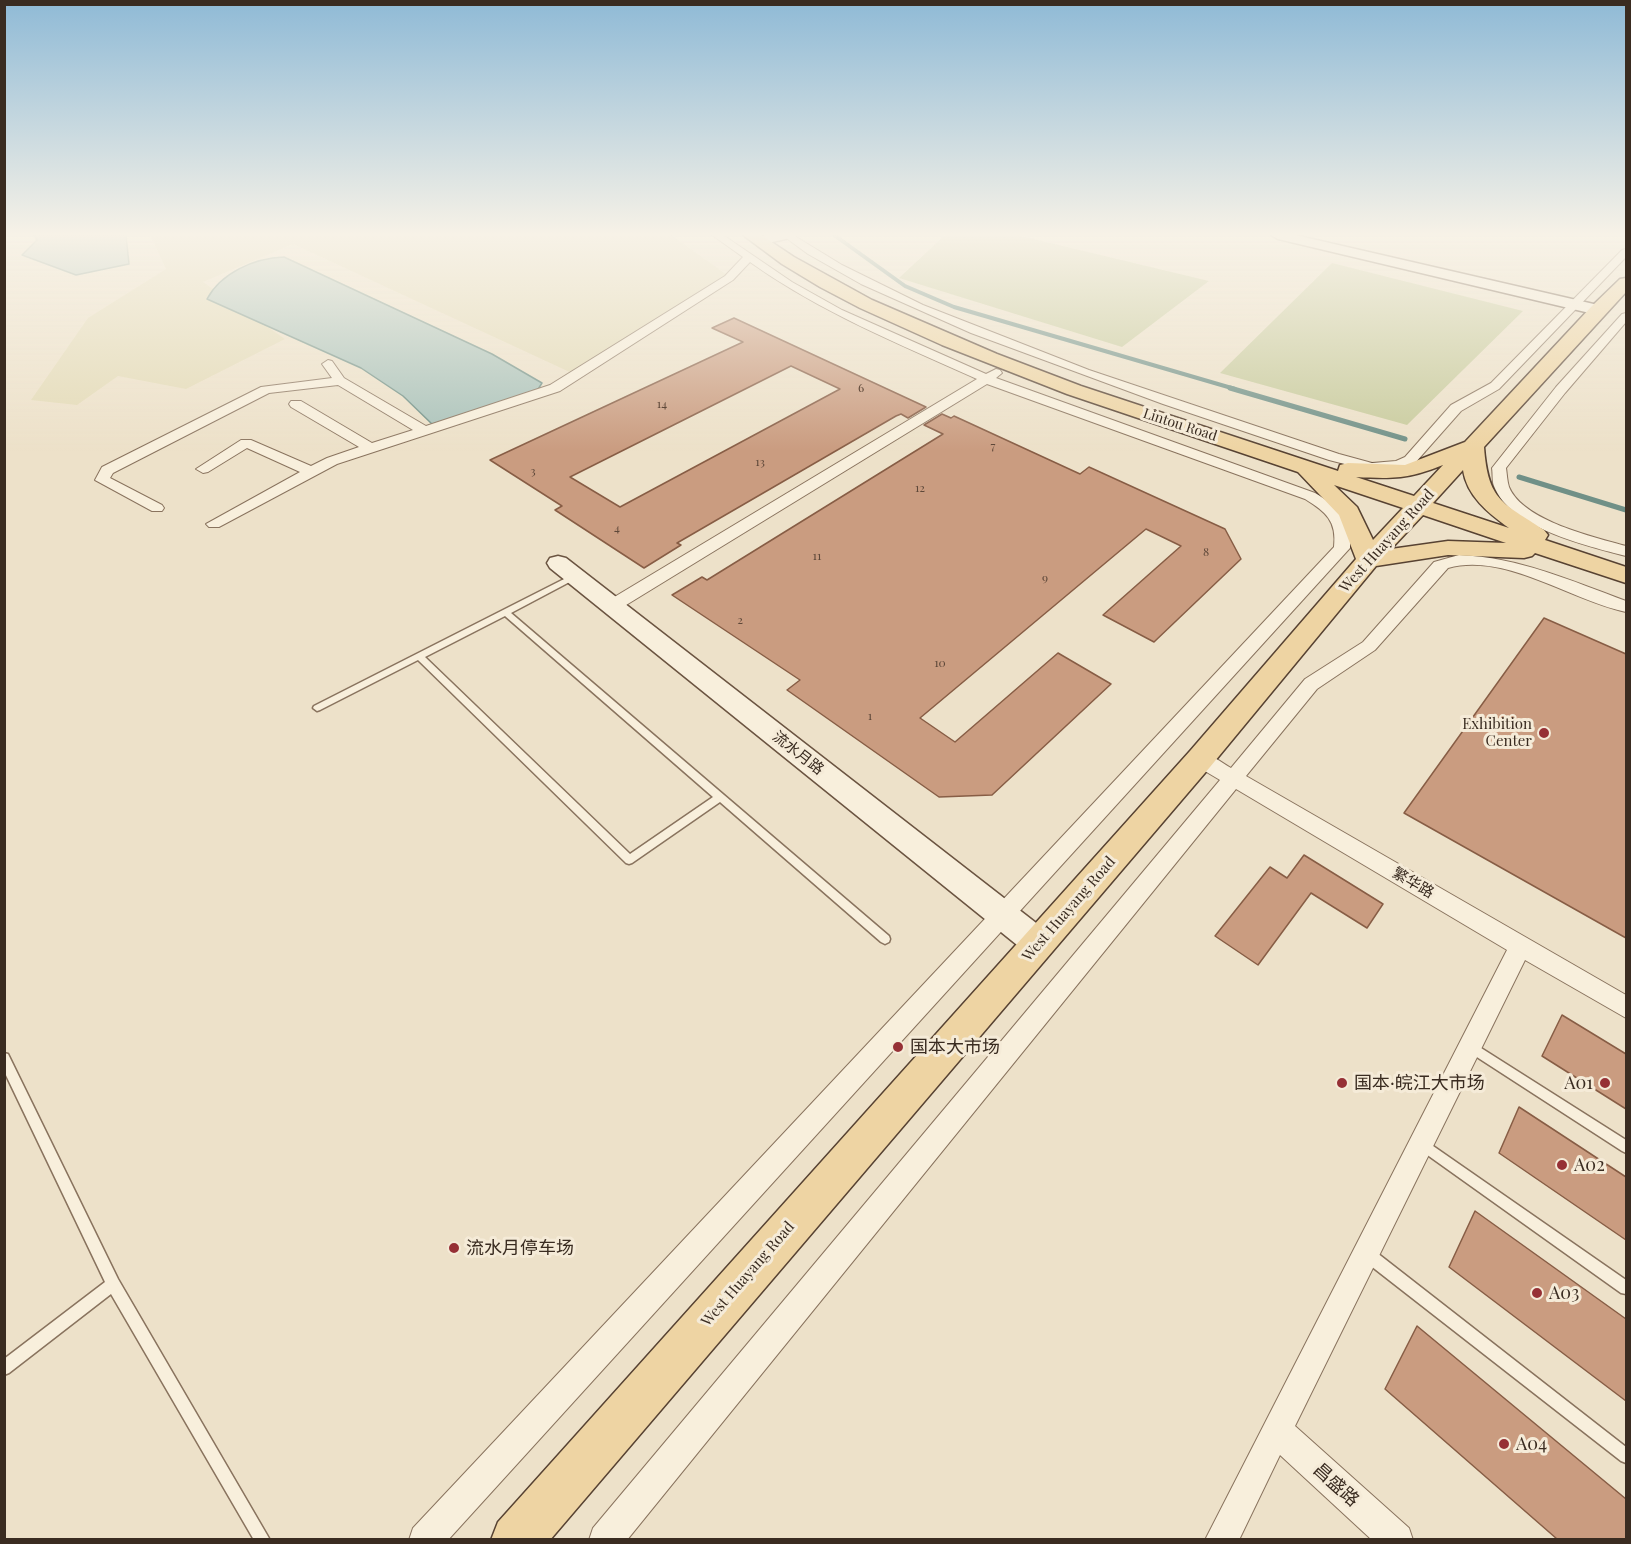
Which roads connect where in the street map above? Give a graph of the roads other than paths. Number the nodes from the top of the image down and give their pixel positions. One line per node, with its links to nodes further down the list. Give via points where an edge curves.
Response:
1 (684, 307): 11 (street, via 568,381)
2 (829, 307): 8 (street)
3 (873, 307): 7 (main road, Lintou Road)
4 (920, 307): 5 (street, via 1104,380 1372,467 1410,460 1456,408 1495,386)
5 (1599, 310): 12 (main road, West Huayang Road); 20 (street, via 1596,347 1499,468 1499,476 1504,493 1514,504 1542,523)
6 (328, 363): 9 (street)
7 (1008, 365): 8 (street); 14 (main road, Lintou Road)
8 (987, 379): 25 (street); 33 (street, via 1310,496 1337,515 1344,535 1342,548)
9 (340, 381): 11 (street); 18 (street, via 266,390 103,474 102,480)
10 (296, 404): 13 (street)
11 (425, 431): 13 (street)
12 (1473, 446): 14 (main road, via 1395,473); 17 (main road, West Huayang Road); 21 (main road, via 1480,490 1508,516)
13 (370, 448): 16 (street)
14 (1302, 465): 17 (main road, Lintou Road); 22 (main road, via 1349,512)
15 (203, 469): 16 (street, via 246,442)
16 (310, 471): 19 (street, via 247,510)
17 (1418, 505): 21 (main road, Lintou Road); 22 (main road, West Huayang Road)
18 (157, 508)
19 (214, 524)
20 (1626, 551)
21 (1566, 554): 22 (main road, via 1448,548); 24 (main road, Lintou Road)
22 (1368, 560): 30 (main road, West Huayang Road)
23 (566, 570): 25 (street, 流水月路); 27 (lane)
24 (1626, 575)
25 (612, 606): 33 (street, 流水月路)
26 (1626, 607): 31 (street, via 1499,562 1458,560 1443,564 1369,646 1311,684)
27 (505, 612): 28 (lane); 32 (lane)
28 (419, 656): 29 (lane); 32 (lane, via 629,860)
29 (317, 708)
30 (1200, 759): 31 (street, 繁华路); 35 (main road, West Huayang Road)
31 (1233, 778): 36 (street, 繁华路); 51 (street)
32 (720, 797): 34 (lane)
33 (1002, 915): 35 (street, 流水月路); 49 (street)
34 (885, 939)
35 (1038, 943): 50 (main road, West Huayang Road)
36 (1521, 946): 37 (street, 繁华路); 38 (street)
37 (1626, 1007)
38 (1470, 1047): 40 (street); 41 (lane)
39 (4, 1058): 43 (lane)
40 (1421, 1143): 42 (street); 44 (lane)
41 (1626, 1147)
42 (1365, 1252): 46 (street); 47 (lane)
43 (112, 1284): 45 (lane); 48 (lane)
44 (1626, 1288)
45 (4, 1368)
46 (1276, 1430): 52 (street); 53 (street, 昌盛路)
47 (1626, 1456)
48 (263, 1539)
49 (425, 1539)
50 (516, 1539)
51 (605, 1539)
52 (1221, 1539)
53 (1397, 1539)

